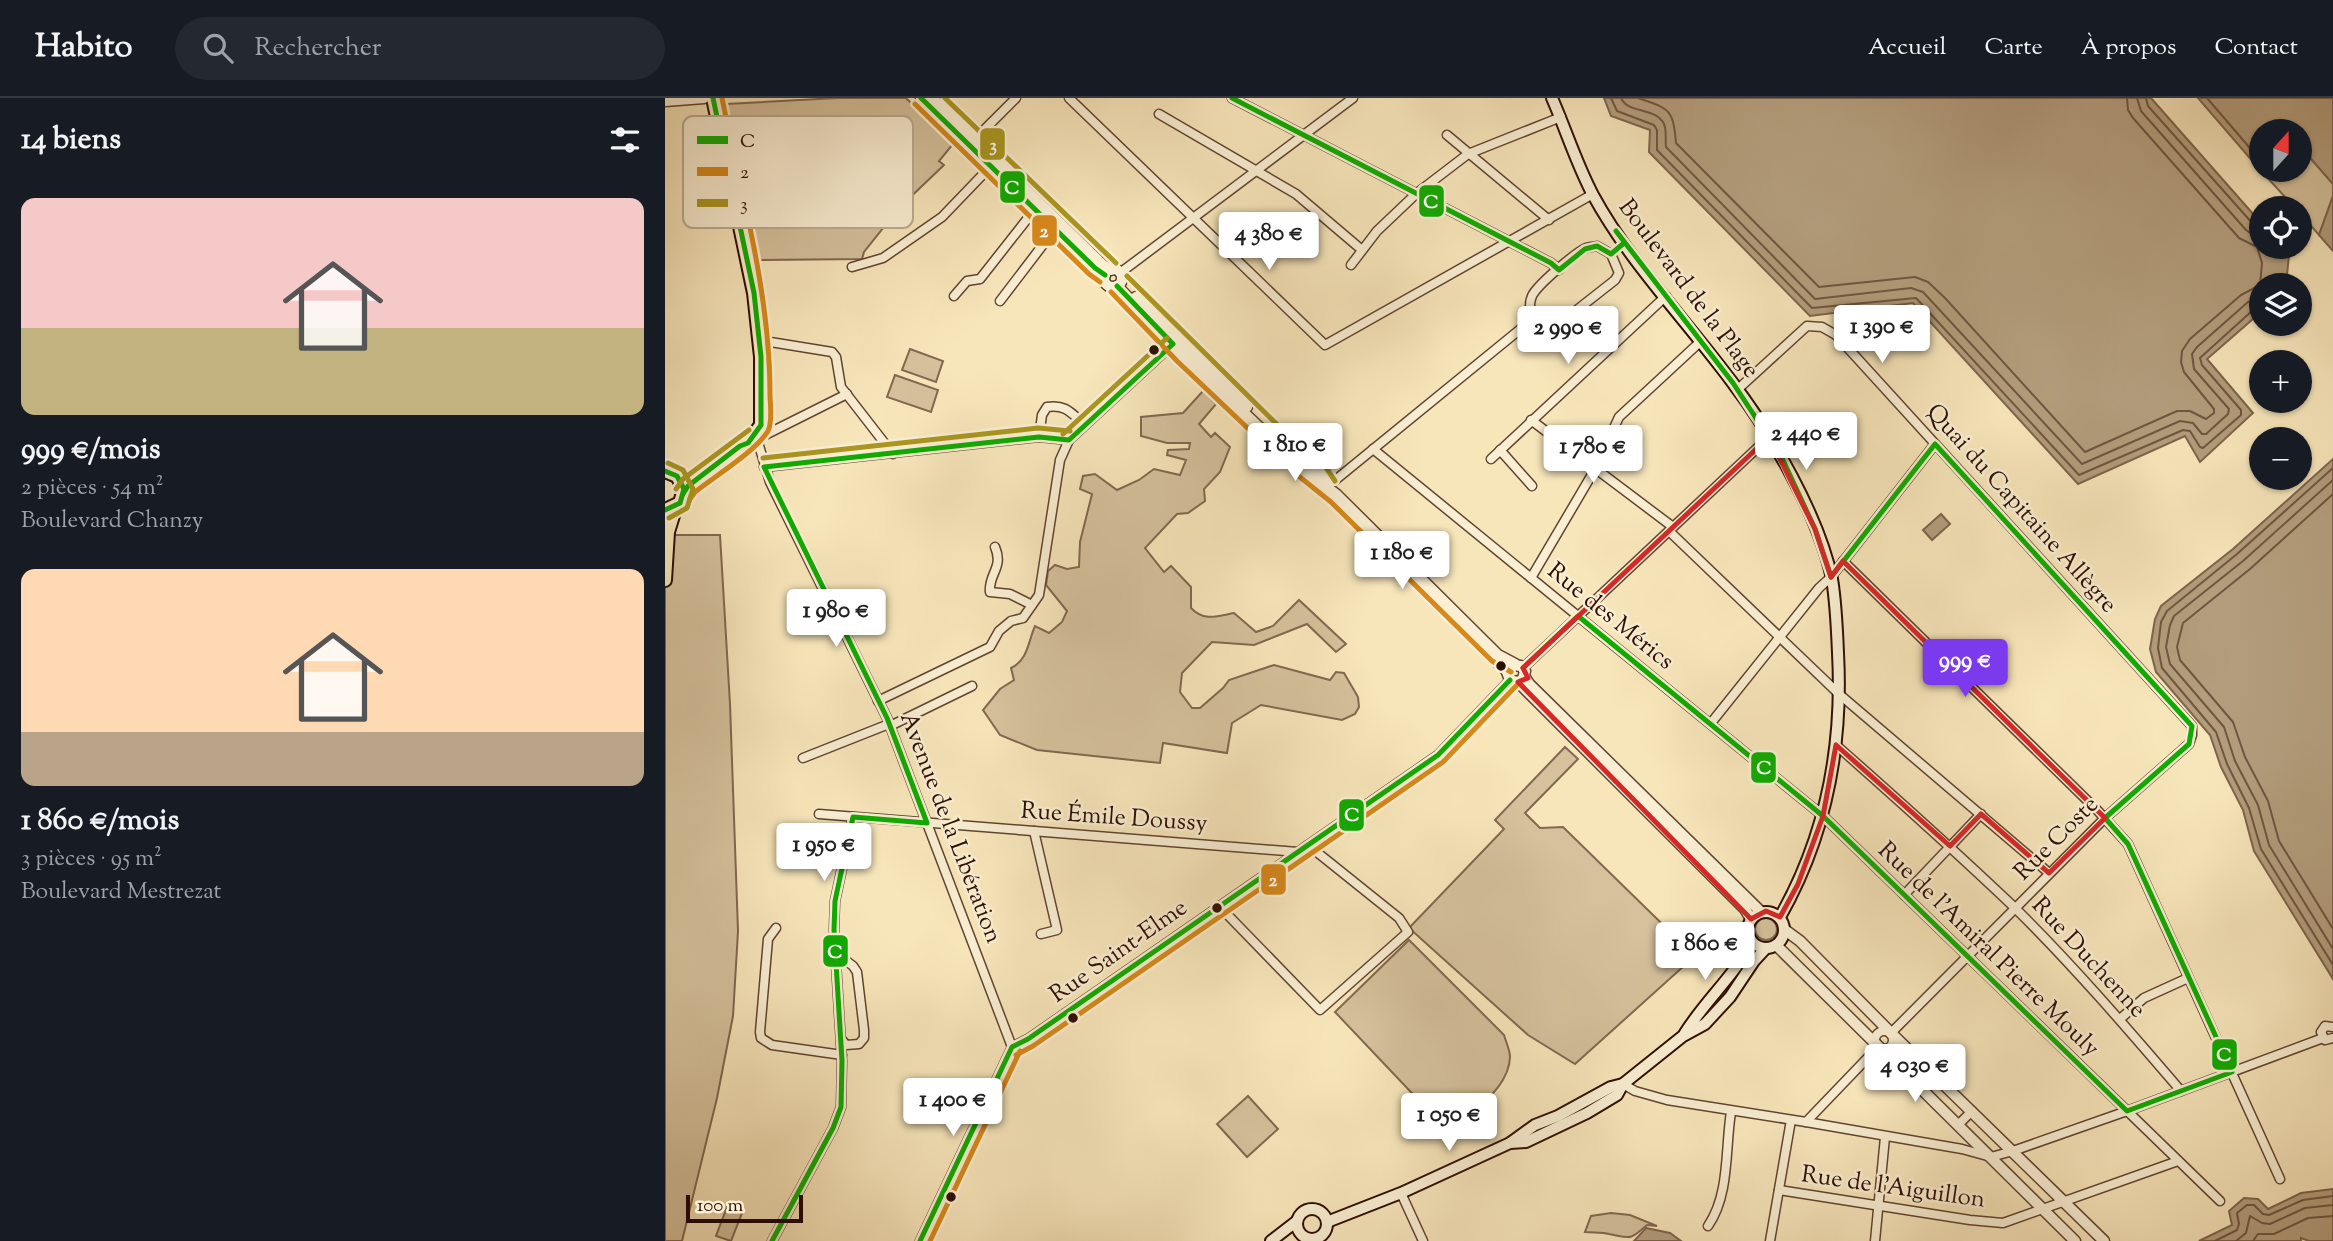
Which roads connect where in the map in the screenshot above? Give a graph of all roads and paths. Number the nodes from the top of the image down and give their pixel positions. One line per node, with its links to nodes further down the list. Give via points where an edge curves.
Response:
1 (704, 98): 9 (street)
2 (713, 98): 14 (main road, Avenue de la Libération)
3 (921, 98): 20 (street)
4 (932, 98): 18 (street)
5 (1016, 98): 18 (street)
6 (1069, 98): 25 (street)
7 (1353, 98): 12 (street)
8 (1552, 98): 15 (main road, Boulevard de la Plage)
9 (682, 99): 11 (street)
10 (1235, 99): 16 (street)
11 (665, 101)
12 (1341, 101): 16 (street)
13 (1159, 114): 21 (street)
14 (717, 116)
15 (1561, 117): 19 (street); 23 (main road, Boulevard de la Plage)
16 (1304, 135): 21 (street); 22 (street)
17 (1447, 135): 19 (street)
18 (975, 139): 36 (street)
19 (1468, 154): 22 (street); 26 (street)
20 (991, 166): 24 (street); 34 (street, via 942,217 883,258)
21 (1257, 171): 25 (street); 31 (street, via 1296,194)
22 (1417, 193): 29 (street); 31 (street)
23 (1593, 194): 26 (street); 30 (main road, Boulevard de la Plage)
24 (1035, 209): 28 (street); 37 (street, via 979,279 967,281)
25 (1193, 219): 29 (street, via 1325,345); 36 (street)
26 (1549, 220): 29 (street)
27 (740, 228): 41 (main road, Avenue de la Libération)
28 (1055, 229): 36 (street); 39 (street)
29 (1511, 242): 35 (street)
30 (1624, 243): 32 (street); 38 (main road, Boulevard de la Plage)
31 (1362, 250): 33 (street)
32 (1611, 254): 35 (street, via 1597,246 1585,249); 40 (street, via 1619,273 1615,280 1559,324 1548,326)
33 (1351, 265)
34 (852, 267)
35 (1559, 270): 40 (street, via 1531,298)
36 (1115, 277): 43 (street); 62 (street, via 1304,463 1319,472)
37 (954, 296)
38 (1666, 296): 42 (main road, Boulevard de la Plage); 46 (street)
39 (1000, 301)
40 (1534, 318): 54 (street)
41 (758, 340): 45 (street, via 832,352); 49 (main road, Avenue de la Libération, via 761,425); 53 (main road, Avenue de la Libération, via 753,358 754,422)
42 (1700, 342): 44 (main road, Boulevard de la Plage); 60 (street, via 1619,417)
43 (1173, 344): 47 (street); 62 (street, via 1302,468)
44 (1737, 390): 50 (main road, Boulevard de la Plage); 52 (street, Quai du Capitaine Allègre, via 1807,326 1822,327 1836,335)
45 (846, 394): 49 (street); 56 (street)
46 (1531, 419): 55 (street); 60 (street)
47 (1085, 425): 48 (street, via 1065,408 1047,407); 51 (street)
48 (1039, 437): 51 (street); 56 (street)
49 (755, 438): 53 (main road); 58 (street, Avenue de la Libération)
50 (1769, 438): 66 (street, Rue Saint-Elme); 70 (main road, Boulevard de la Plage, via 1810,518)
51 (1069, 440): 73 (street, via 1060,460 1040,590)
52 (1935, 444): 69 (street); 76 (street, Quai du Capitaine Allègre)
53 (740, 446): 59 (main road)
54 (1373, 449): 62 (street); 71 (street, Rue des Mérics)
55 (1500, 450): 57 (street); 63 (street)
56 (893, 454): 58 (street)
57 (1490, 458)
58 (764, 467): 80 (street, Avenue de la Libération)
59 (711, 468): 61 (main road, via 693,475); 64 (main road)
60 (1595, 468): 66 (street); 71 (street)
61 (671, 473): 64 (main road, via 683,484)
62 (1328, 486): 77 (street, via 1337,505)
63 (1532, 486)
64 (683, 494): 65 (main road)
65 (671, 508): 67 (main road)
66 (1671, 529): 74 (street, Rue Saint-Elme); 75 (street)
67 (666, 544): 72 (main road)
68 (995, 547): 73 (street, via 999,563 990,592 1010,594)
69 (1843, 561): 70 (street); 89 (street)
70 (1831, 577): 75 (street); 79 (main road, Boulevard de la Plage)
71 (1531, 578): 74 (street, Rue des Mérics)
72 (665, 580)
73 (1032, 605): 80 (street, via 1023,618 999,631 990,647)
74 (1578, 616): 77 (street, Rue Saint-Elme); 81 (street, Rue des Mérics)
75 (1780, 637): 79 (street); 81 (street)
76 (2113, 639): 89 (street, Rue Coste, via 2192,726 2192,735 2189,744)
77 (1516, 674): 92 (street, Rue Saint-Elme, via 1438,755); 99 (street); 101 (street)
78 (972, 686): 82 (street)
79 (1839, 694): 83 (main road, Boulevard de la Plage); 86 (street)
80 (878, 701): 82 (street, Avenue de la Libération)
81 (1711, 723): 87 (street, Rue des Mérics)
82 (890, 725): 84 (street); 90 (street, Avenue de la Libération)
83 (1836, 745): 87 (main road, Boulevard de la Plage); 93 (street, Rue Duchenne)
84 (803, 758)
85 (819, 814): 88 (street, Rue Émile Doussy)
86 (1981, 814): 93 (street); 95 (street)
87 (1823, 816): 96 (street, Rue de l'Amiral Pierre Mouly); 100 (main road, Boulevard de la Plage)
88 (853, 817): 90 (street, Rue Émile Doussy); 107 (street, via 835,901)
89 (2105, 818): 95 (street, Rue Coste); 109 (street, via 2128,844)
90 (927, 823): 91 (street, Rue Émile Doussy); 117 (street, Avenue de la Libération)
91 (1034, 831): 94 (street, Rue Émile Doussy); 104 (street, via 1056,930)
92 (1308, 845): 94 (street, Rue Saint-Elme); 97 (street, via 1399,918 1408,932 1319,1010)
93 (1950, 846): 96 (street); 98 (street, Rue Duchenne)
94 (1298, 852): 97 (street, Rue Saint-Elme)
95 (2049, 873): 98 (street, Rue Coste)
96 (1904, 895): 108 (street, Rue de l'Amiral Pierre Mouly)
97 (1219, 906): 117 (street, Rue Saint-Elme)
98 (2015, 908): 108 (street, Rue Coste); 110 (street, Rue Duchenne)
99 (1761, 912): 100 (main road); 101 (main road)
100 (1780, 917): 103 (main road)
101 (1751, 919): 105 (main road)
102 (776, 928): 119 (street, via 768,939 761,1038 772,1045)
103 (1784, 930): 106 (main road, via 1780,941); 112 (street)
104 (1041, 934)
105 (1752, 942): 106 (main road); 113 (main road)
106 (1771, 947): 113 (main road, via 1753,961 1730,997 1705,1024); 118 (street)
107 (836, 953): 114 (street); 114 (street, via 857,972 864,1030 864,1038 853,1046)
108 (1968, 956): 112 (street, Rue Coste); 124 (street, Rue de l'Amiral Pierre Mouly)
109 (2188, 978): 110 (street, via 2144,998); 120 (street)
110 (2120, 1019): 122 (street, Rue Duchenne)
111 (2333, 1027): 115 (street, via 2323,1028)
112 (1891, 1034): 118 (street, via 1891,1047); 118 (street, via 1879,1032 1875,1038); 123 (street)
113 (1683, 1035): 121 (main road)
114 (840, 1037): 119 (street)
115 (2323, 1038): 116 (street); 120 (street)
116 (2333, 1038)
117 (1012, 1047): 145 (street)
118 (1878, 1047): 127 (street); 128 (street)
119 (842, 1055): 144 (street, via 838,1119)
120 (2232, 1072): 122 (street); 133 (street)
121 (1623, 1084): 125 (street, via 1667,1100); 135 (main road)
122 (2181, 1091): 124 (street)
123 (1972, 1111): 128 (street); 130 (street)
124 (2127, 1111): 130 (street); 132 (street, Rue de l'Amiral Pierre Mouly)
125 (1731, 1112): 126 (street); 142 (street, via 1717,1213)
126 (1791, 1120): 127 (street); 134 (street)
127 (1805, 1122): 129 (street)
128 (1958, 1125): 131 (street)
129 (1885, 1136): 131 (street); 138 (street)
130 (2013, 1151): 131 (street); 137 (street)
131 (1991, 1157): 139 (street)
132 (2178, 1161): 136 (street, Rue de l'Amiral Pierre Mouly); 137 (street)
133 (2280, 1178)
134 (1779, 1190): 138 (street, Rue de l'Aiguillon); 149 (street)
135 (1401, 1193): 141 (main road); 148 (street)
136 (2220, 1201)
137 (2063, 1202): 139 (street, Rue de l'Aiguillon); 152 (street)
138 (1879, 1205): 139 (street, Rue de l'Aiguillon, via 2003,1223); 150 (street)
139 (2041, 1209): 151 (street)
140 (1297, 1221): 141 (main road, via 1302,1212 1311,1209 1320,1211); 143 (main road); 146 (main road)
141 (1327, 1222): 143 (main road, via 1322,1236)
142 (1708, 1226)
143 (1303, 1236): 147 (main road)
144 (772, 1241)
145 (920, 1241)
146 (1271, 1241)
147 (1290, 1241)
148 (1423, 1241)
149 (1770, 1241)
150 (1875, 1241)
151 (2075, 1241)
152 (2104, 1241)

